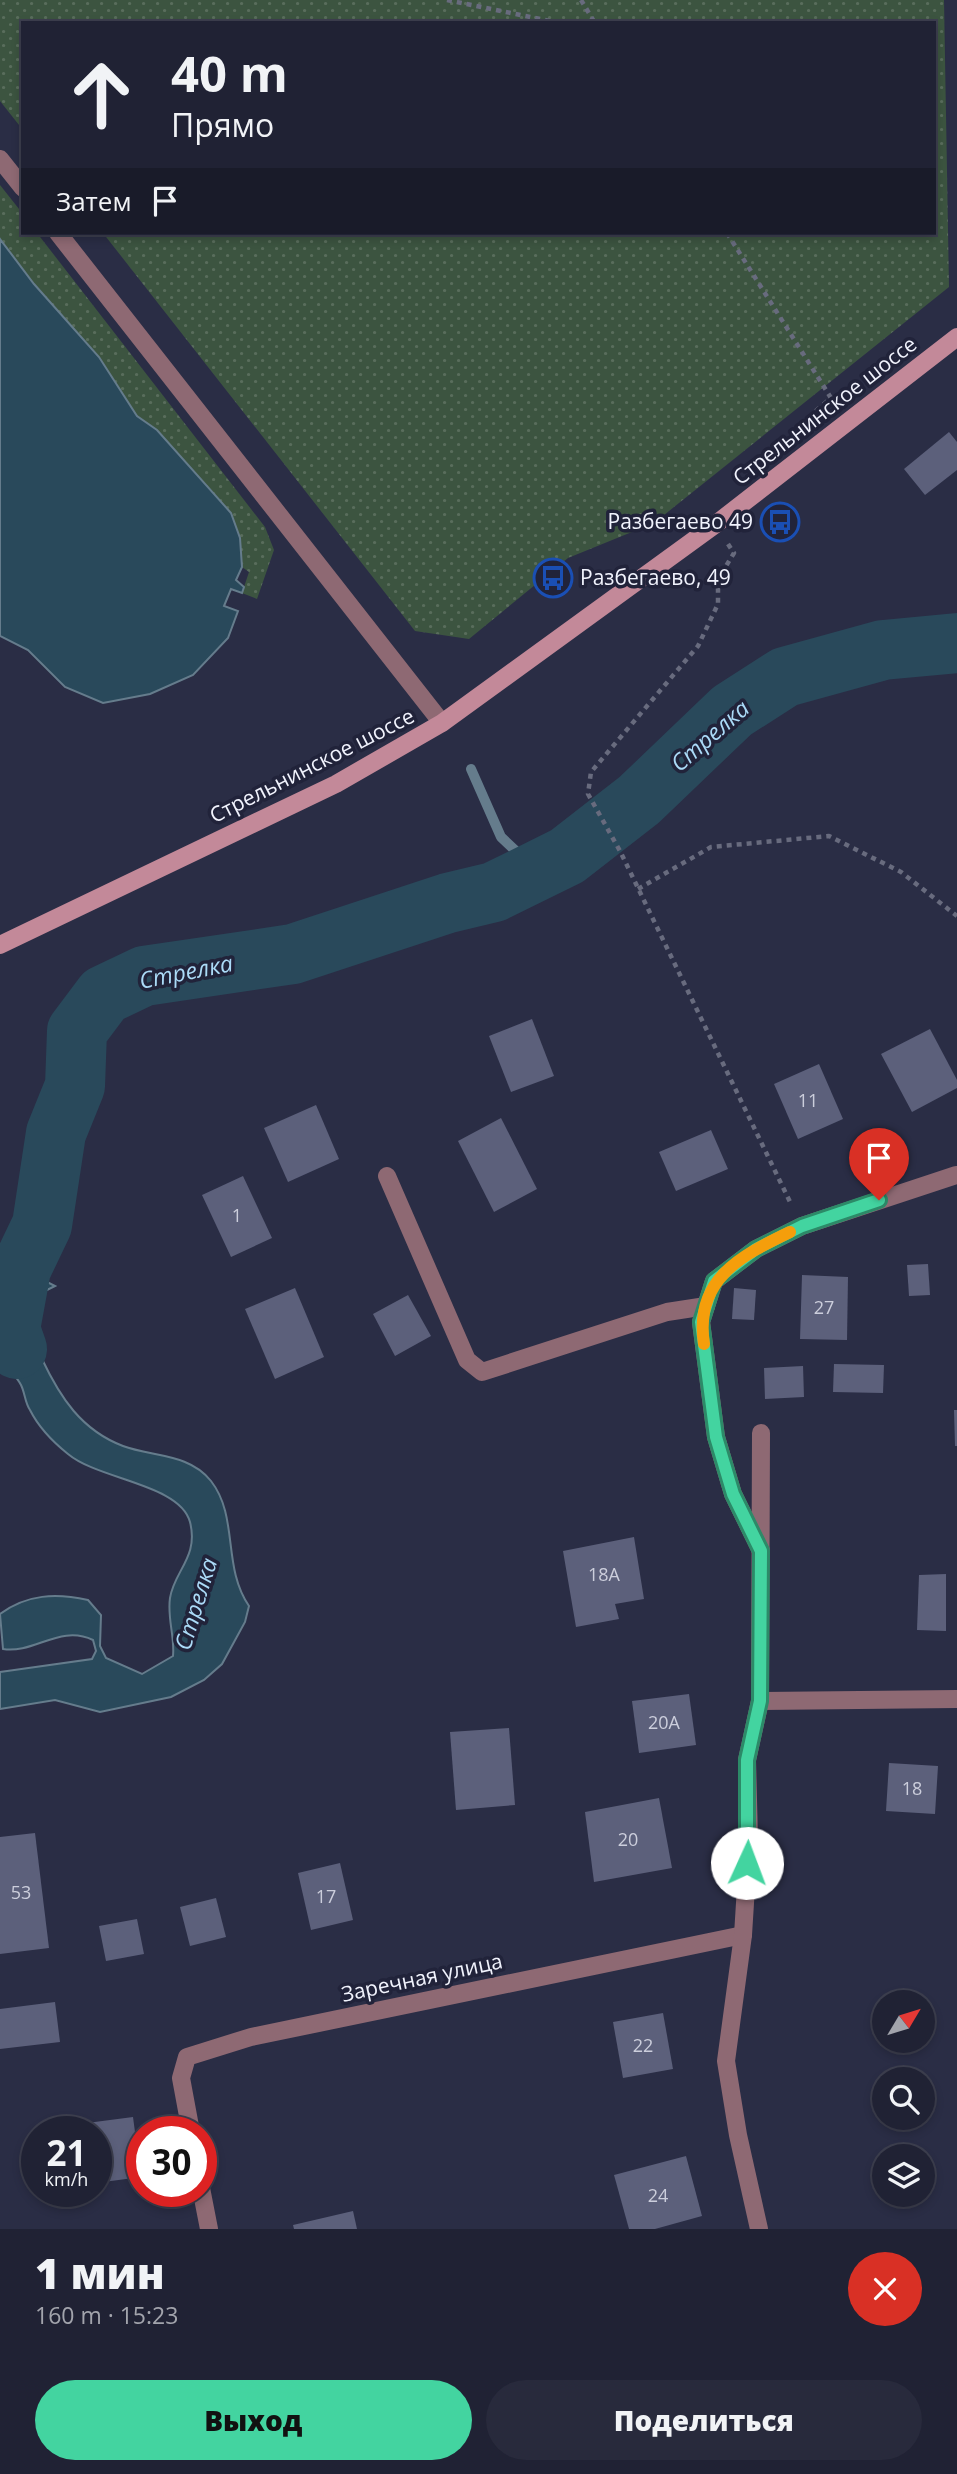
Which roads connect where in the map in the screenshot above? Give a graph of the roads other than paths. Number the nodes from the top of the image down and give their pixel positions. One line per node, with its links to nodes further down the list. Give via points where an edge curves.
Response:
1 (0, 159): 2 (street)
2 (21, 185)
3 (60, 235): 5 (street)
4 (957, 337): 5 (main road, Стрельнинское шоссе, via 716,524)
5 (442, 723): 6 (main road, Стрельнинское шоссе, via 336,784)
6 (0, 945)
7 (387, 1175): 9 (street, via 467,1360 482,1372 667,1312)
8 (956, 1175): 9 (street, via 802,1226 756,1249 714,1281)
9 (706, 1306): 11 (street, via 701,1322 716,1437 733,1494)
10 (761, 1433): 11 (street)
11 (761, 1551): 12 (street)
12 (761, 1695): 13 (street); 14 (street, via 747,1760 749,1839)
13 (957, 1699)
14 (742, 1942): 15 (street, Заречная улица, via 251,2037 187,2057 181,2078); 18 (street, via 726,2061)
15 (188, 2116)
16 (205, 2207): 17 (street)
17 (209, 2229)
18 (759, 2229)

